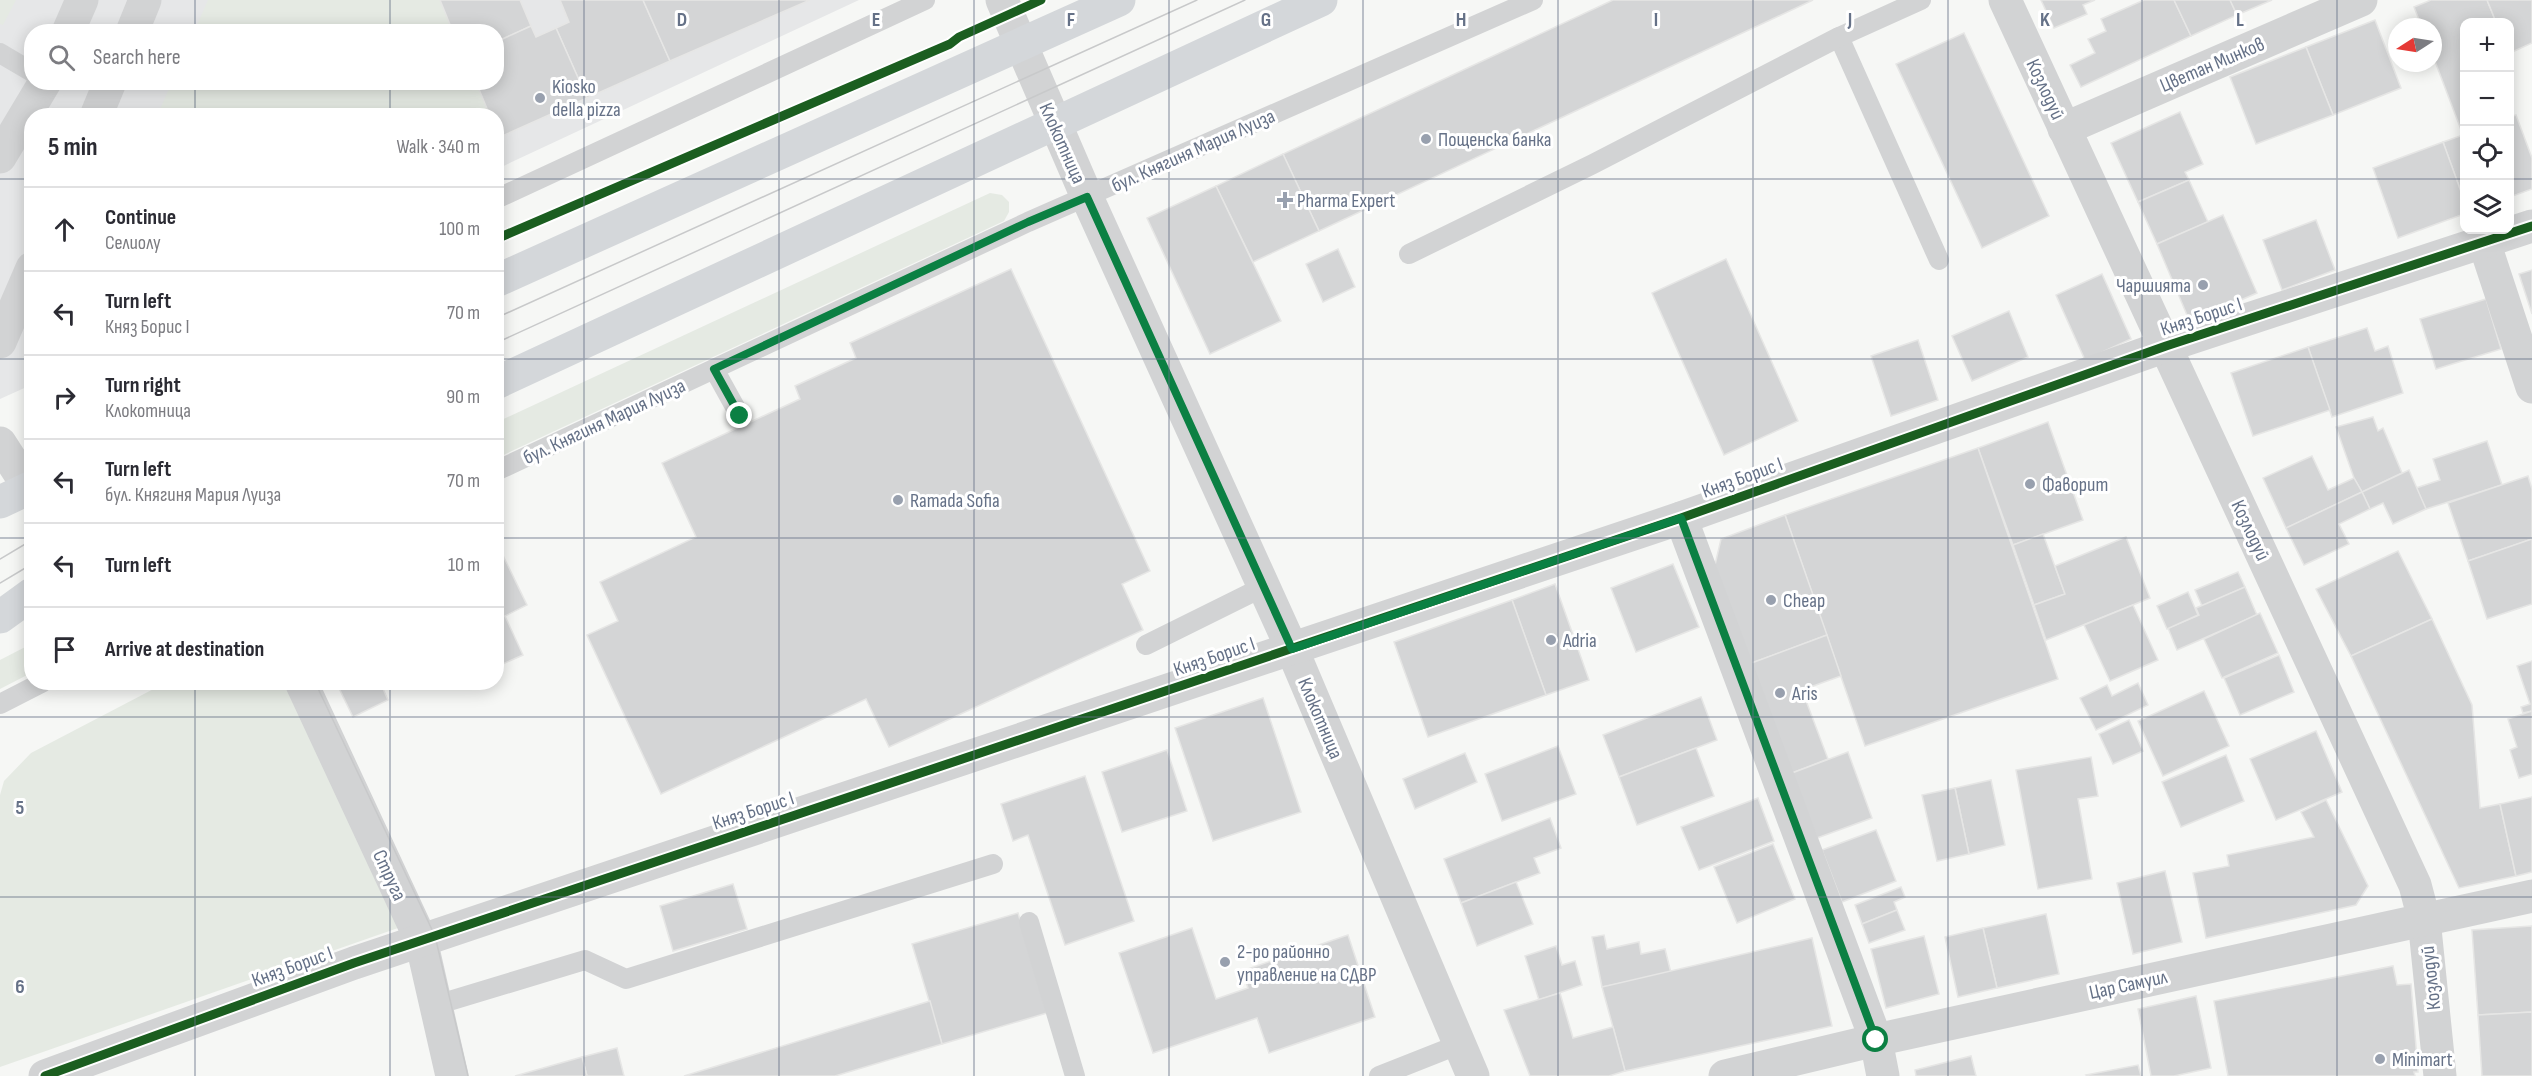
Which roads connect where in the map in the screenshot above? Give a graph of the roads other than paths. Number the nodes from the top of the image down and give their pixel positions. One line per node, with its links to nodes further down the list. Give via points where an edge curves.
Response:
1 (82, 0): 11 (street)
2 (145, 0): 12 (street)
3 (925, 0): 25 (lane)
4 (1002, 0): 14 (street, Клокотница)
5 (1119, 0): 14 (main road)
6 (1321, 0): 22 (main road)
7 (1533, 0): 26 (lane, бул. Княгиня Мария Луиза)
8 (1921, 0): 13 (lane)
9 (2005, 0): 23 (street, Козлодуй)
10 (2361, 0): 23 (street, Цветан Минков)
11 (72, 24)
12 (135, 24)
13 (1839, 37): 29 (lane); 30 (lane)
14 (1021, 45): 22 (street, Клокотница); 31 (main road)
15 (0, 52): 16 (lane)
16 (24, 67)
17 (40, 90): 19 (street)
18 (107, 90): 20 (street)
19 (29, 108)
20 (99, 108)
21 (24, 117): 24 (street)
22 (1054, 123): 26 (street, Клокотница); 36 (main road)
23 (2064, 129): 34 (street, Козлодуй)
24 (0, 156)
25 (504, 195)
26 (1087, 197): 35 (lane, бул. Княгиня Мария Луиза); 43 (street, Клокотница)
27 (2532, 226): 28 (street, Княз Борис I)
28 (2484, 242): 34 (street, Княз Борис I); 37 (street)
29 (1409, 254)
30 (1939, 260)
31 (504, 277)
32 (24, 286): 33 (street)
33 (0, 342)
34 (2166, 346): 42 (street, Княз Борис I); 53 (street, Козлодуй, via 2415,885)
35 (714, 369): 38 (lane); 40 (lane, бул. Княгиня Мария Луиза)
36 (504, 379)
37 (2532, 387)
38 (740, 416)
39 (0, 443): 41 (street)
40 (504, 467)
41 (20, 492)
42 (1681, 518): 47 (street, Княз Борис I); 57 (street)
43 (1263, 587): 46 (lane); 47 (street, Клокотница)
44 (24, 600): 45 (main road)
45 (0, 617)
46 (1146, 645)
47 (1292, 649): 55 (street, Княз Борис I); 58 (street, Клокотница)
48 (27, 690): 50 (lane)
49 (305, 690): 55 (street, Струга)
50 (0, 704)
51 (993, 864): 56 (lane, via 626,979 585,960)
52 (2532, 896): 53 (street, Цар Самуил)
53 (2424, 919): 57 (street, Цар Самуил); 66 (street, Козлодуй)
54 (1029, 921): 61 (lane)
55 (421, 940): 56 (street, Струга); 59 (street, Княз Борис I)
56 (436, 1005): 60 (street, Струга)
57 (1876, 1040): 64 (street, Цар Самуил); 65 (street)
58 (1460, 1044): 62 (lane); 63 (street, Клокотница)
59 (45, 1076)
60 (452, 1076)
61 (1076, 1076)
62 (1379, 1076)
63 (1473, 1076)
64 (1725, 1076)
65 (1883, 1076)
66 (2440, 1076)

